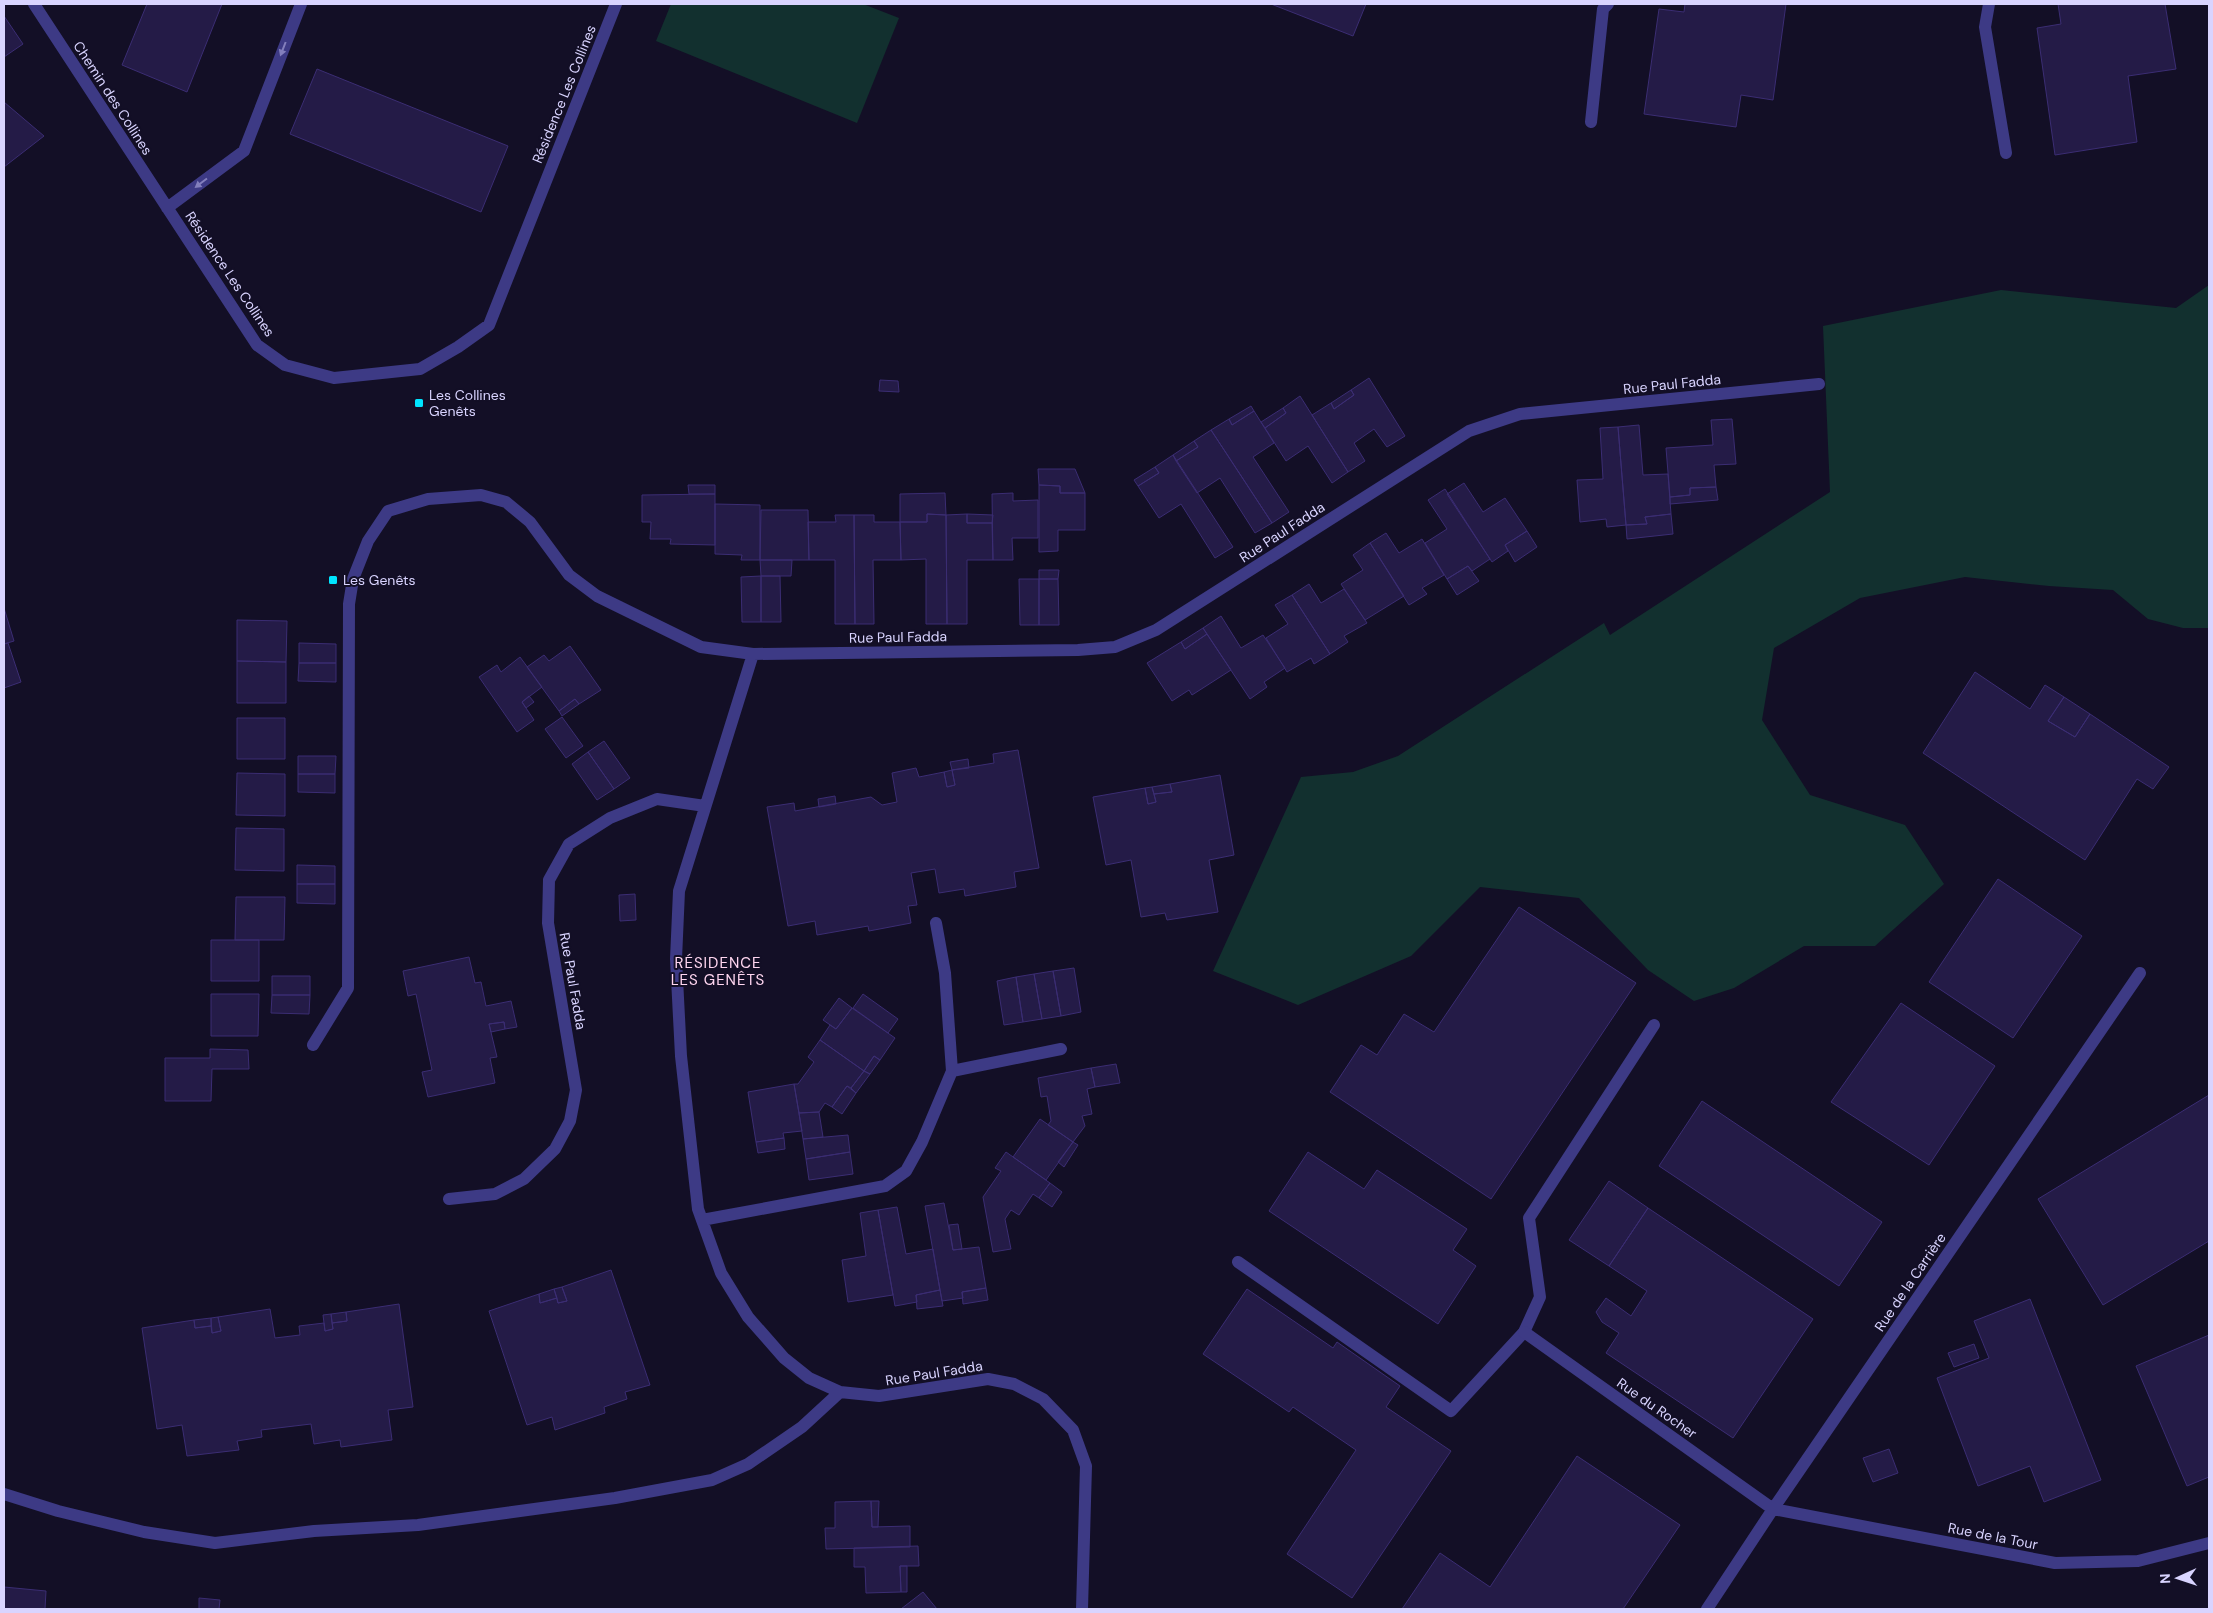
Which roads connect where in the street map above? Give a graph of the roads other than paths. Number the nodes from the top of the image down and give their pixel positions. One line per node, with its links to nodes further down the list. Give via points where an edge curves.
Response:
1 (34, 4): 8 (street, Chemin des Collines)
2 (301, 4): 8 (street, Résidence Les Collines, one-way to 8, via 244,151)
3 (616, 4): 8 (street, Résidence Les Collines, via 489,324 420,369 334,378 285,365 257,346)
4 (1608, 4): 6 (street, via 1603,9)
5 (1989, 4): 7 (street, via 1985,26)
6 (1591, 122)
7 (2006, 153)
8 (167, 208)
9 (1818, 384): 10 (street, Rue Paul Fadda, via 1520,414 1469,431 1156,630 1115,647)
10 (753, 654): 11 (street, Rue Paul Fadda); 15 (street, Rue Paul Fadda, via 701,647 596,596 569,575 530,522 506,502 481,495 428,499 388,511 368,541 352,579 349,604 348,988)
11 (705, 806): 18 (street, Rue Paul Fadda, via 658,799 610,818 569,844 549,880 548,923 576,1090 570,1121 555,1149 524,1179 495,1194); 19 (street, Rue Paul Fadda, via 679,891 676,959 681,1056)
12 (936, 923): 17 (street, via 945,973)
13 (2140, 973): 24 (street, Rue de la Carrière)
14 (1654, 1025): 21 (street, via 1529,1218 1540,1297)
15 (313, 1045)
16 (1061, 1049): 17 (street)
17 (952, 1071): 19 (street, via 906,1171 885,1186)
18 (449, 1199)
19 (702, 1220): 22 (street, Rue Paul Fadda, via 721,1274 748,1317 784,1358 809,1378)
20 (1238, 1262): 21 (street, via 1451,1411)
21 (1524, 1332): 24 (street, Rue du Rocher)
22 (840, 1392): 23 (street, via 802,1427 748,1464 712,1480 615,1498 418,1526 314,1531 215,1543 144,1532); 26 (street, Rue Paul Fadda, via 879,1396 988,1379 1014,1384 1043,1399 1072,1430 1086,1466)
23 (4, 1494)
24 (1773, 1509): 25 (street, Rue de la Tour, via 2055,1563 2138,1561); 27 (street, Rue de la Carrière)
25 (2209, 1543)
26 (1082, 1604)
27 (1707, 1609)

